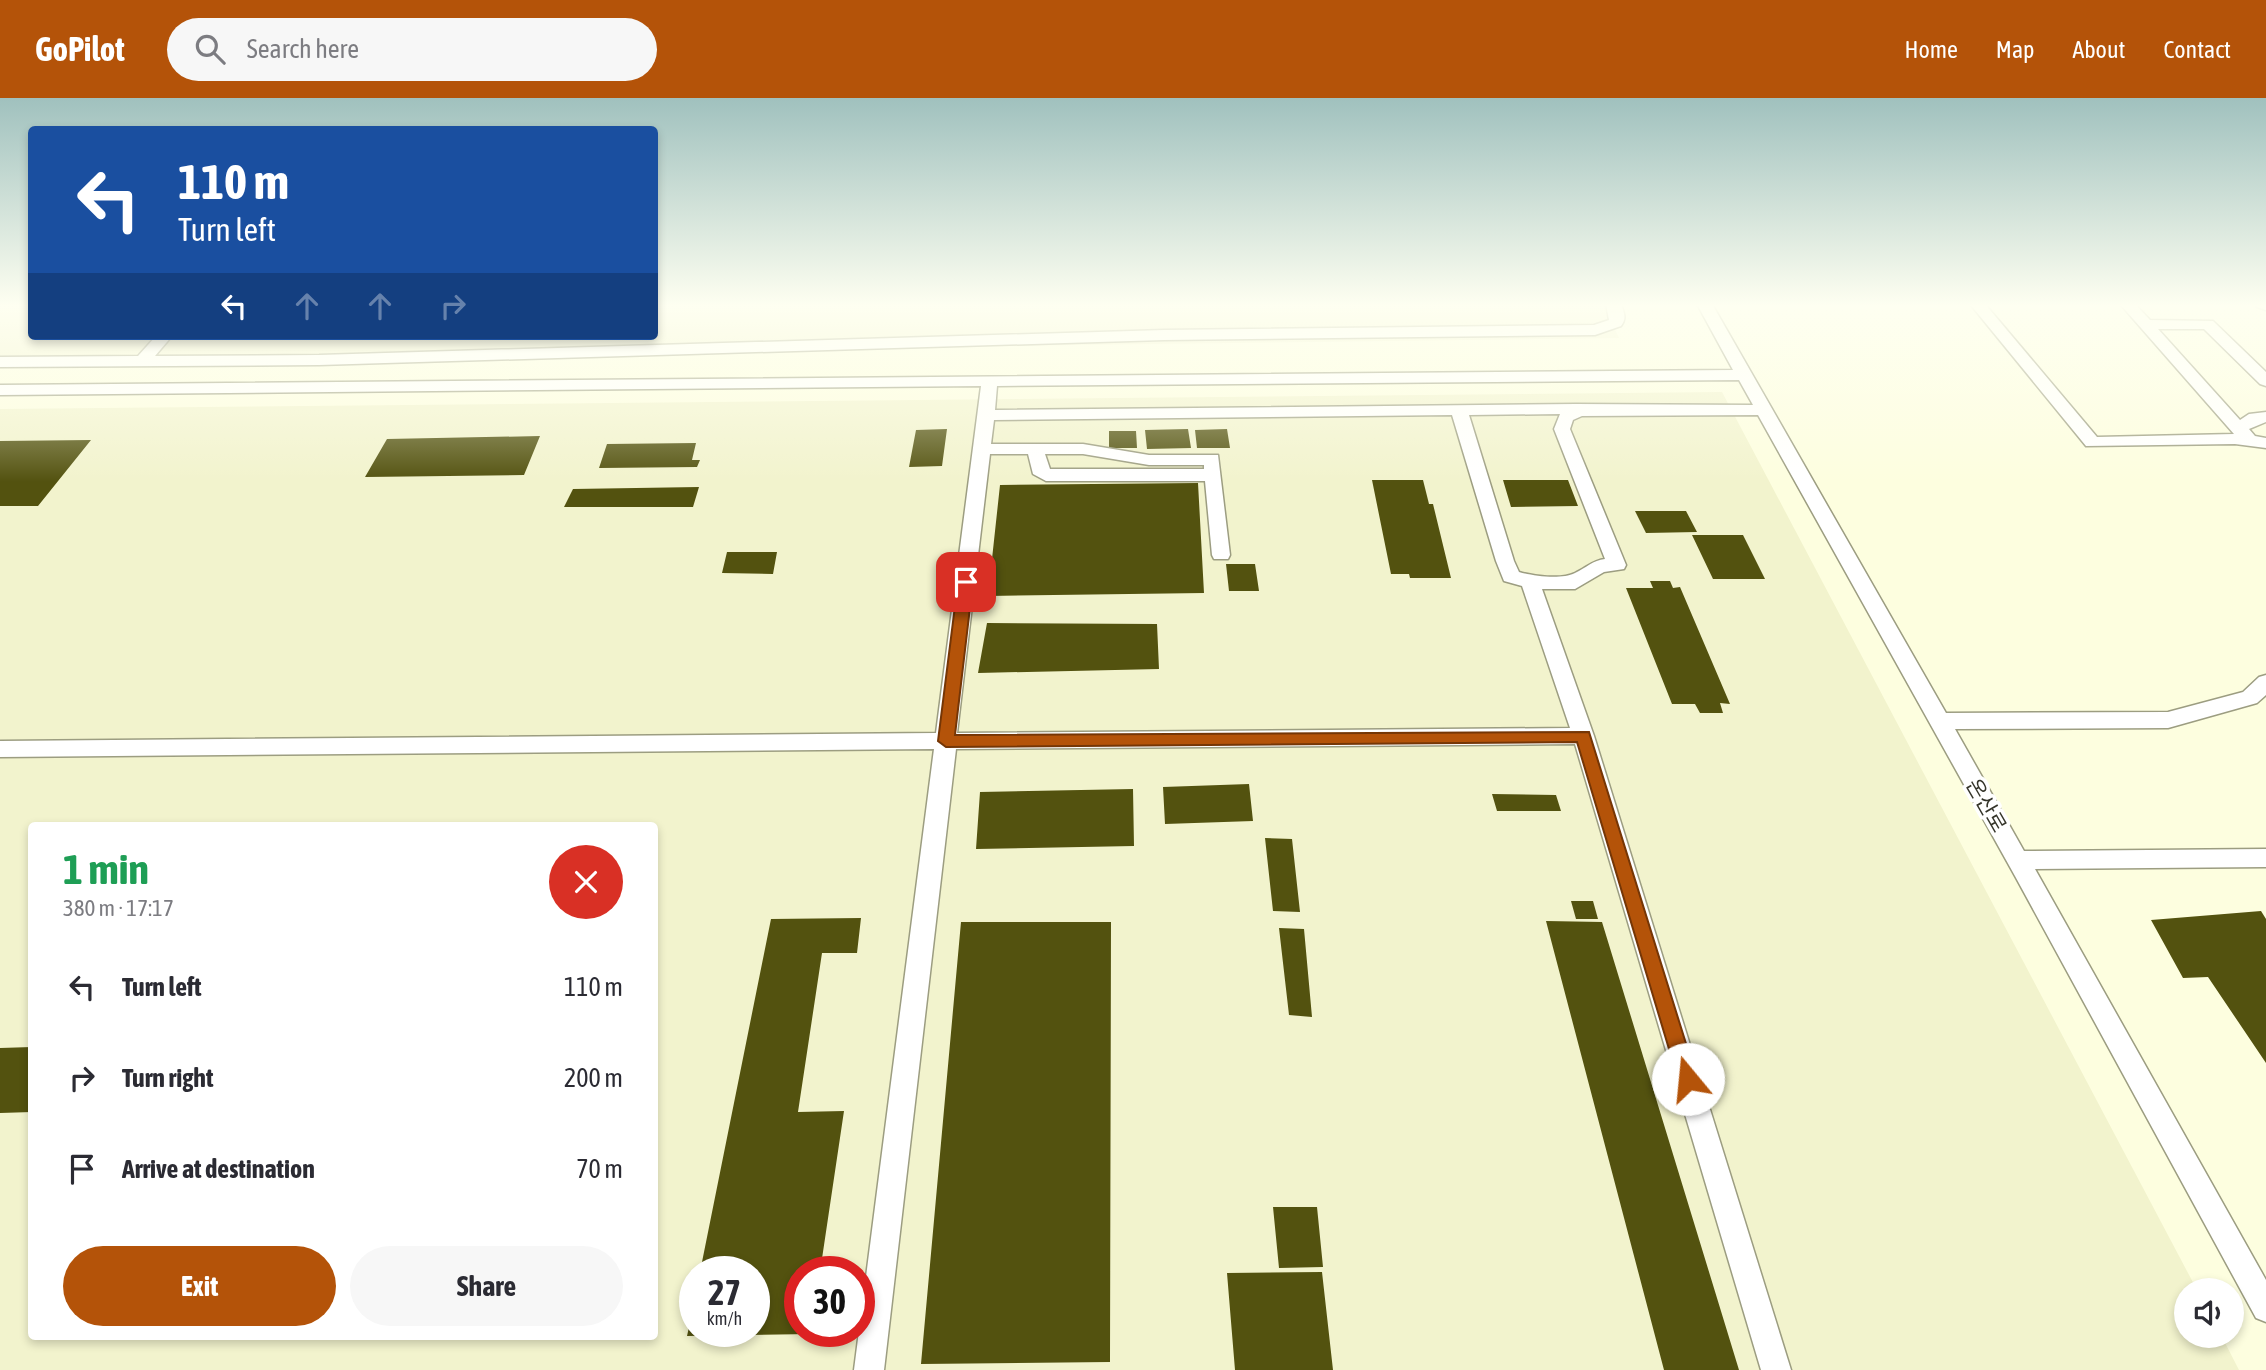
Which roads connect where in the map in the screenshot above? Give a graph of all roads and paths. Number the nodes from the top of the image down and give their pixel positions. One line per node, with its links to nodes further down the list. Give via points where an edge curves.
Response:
1 (1737, 363): 5 (street, 온산로)
2 (2026, 363): 14 (street, via 2092,442)
3 (2182, 363): 14 (street)
4 (2248, 363): 7 (street)
5 (1743, 375): 6 (street); 10 (street, 온산로)
6 (990, 381): 8 (street); 12 (street)
7 (2266, 381)
8 (0, 390)
9 (1459, 410): 11 (street); 12 (street); 19 (street, via 1504,561 1511,576)
10 (1763, 410): 11 (street); 21 (street, 온산로)
11 (1579, 411): 19 (street, via 1566,416 1562,429 1617,565 1600,566 1575,582)
12 (986, 415): 16 (street)
13 (2266, 417): 14 (street, via 2255,418)
14 (2252, 437)
15 (1036, 448): 16 (street); 17 (street, via 1083,449 1149,460 1212,459); 17 (street, via 1039,470 1046,475)
16 (982, 449): 23 (street)
17 (1213, 475): 18 (street)
18 (1221, 555)
19 (1531, 582): 22 (street)
20 (2266, 682): 21 (street, via 2250,698 2168,720)
21 (1940, 721): 26 (street, 온산로)
22 (1583, 736): 23 (street); 29 (street)
23 (946, 741): 24 (street); 28 (street)
24 (0, 749)
25 (2266, 858): 26 (street)
26 (2018, 860): 27 (street, 온산로)
27 (2266, 1308)
28 (869, 1370)
29 (1776, 1370)

